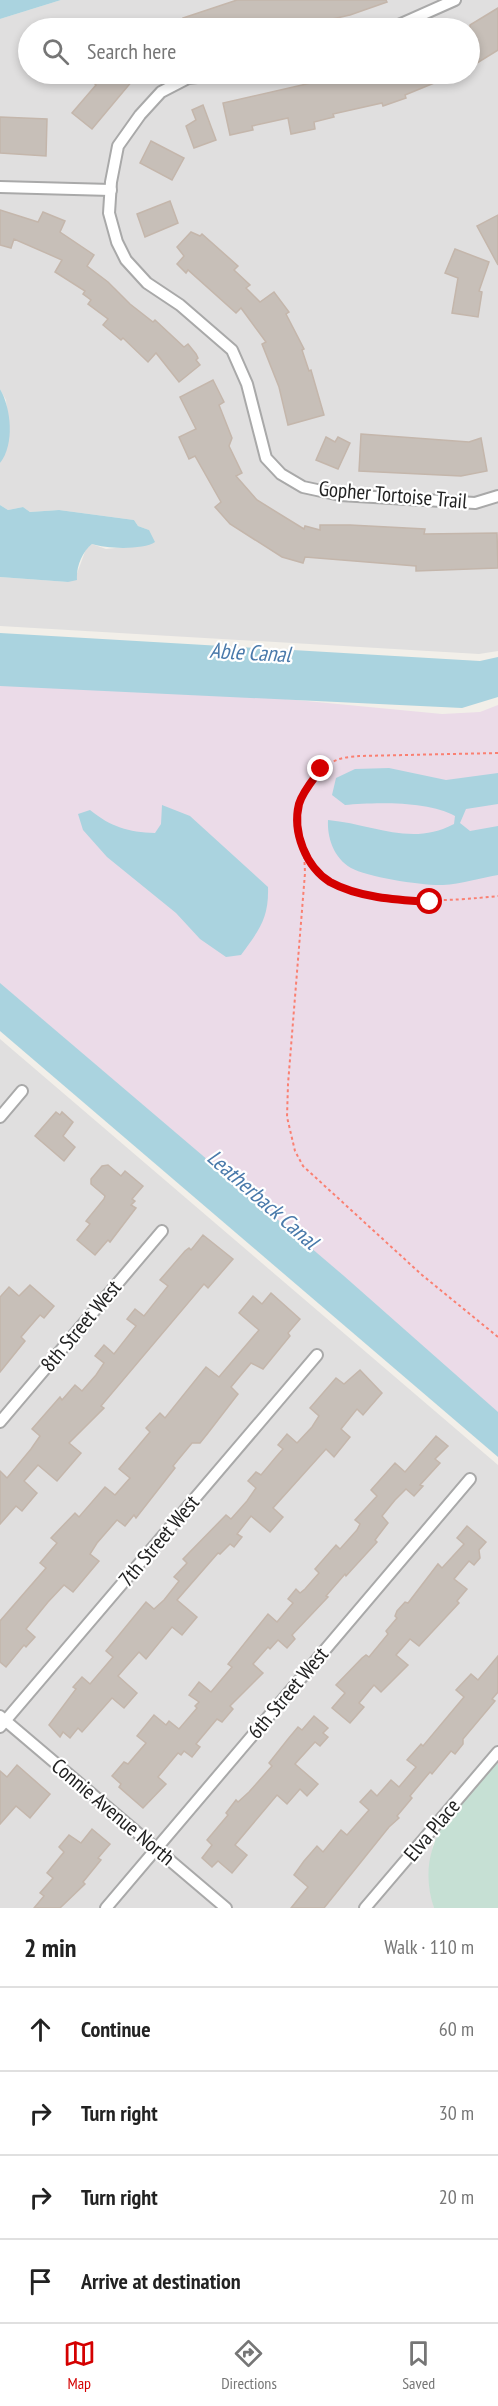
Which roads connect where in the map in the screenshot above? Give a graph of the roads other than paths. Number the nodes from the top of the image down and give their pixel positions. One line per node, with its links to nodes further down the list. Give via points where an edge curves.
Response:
1 (455, 0): 2 (street)
2 (414, 18)
3 (176, 84): 5 (street, Gopher Tortoise Trail, via 161,92 118,146)
4 (0, 187): 5 (street)
5 (111, 190): 6 (street, Gopher Tortoise Trail, via 109,213 126,260 147,283 180,305 232,350 247,384 266,458 281,474 303,487 340,495 475,503)
6 (498, 496)
7 (22, 1091): 8 (street)
8 (0, 1118)
9 (162, 1231): 11 (street, 8th Street West)
10 (317, 1355): 13 (street, 7th Street West)
11 (0, 1422)
12 (470, 1479): 15 (street, 6th Street West)
13 (2, 1721): 15 (street, Connie Avenue North)
14 (498, 1752): 18 (street, Elva Place)
15 (156, 1849): 16 (street, 6th Street West); 17 (street, Connie Avenue North)
16 (106, 1908)
17 (226, 1908)
18 (365, 1908)

